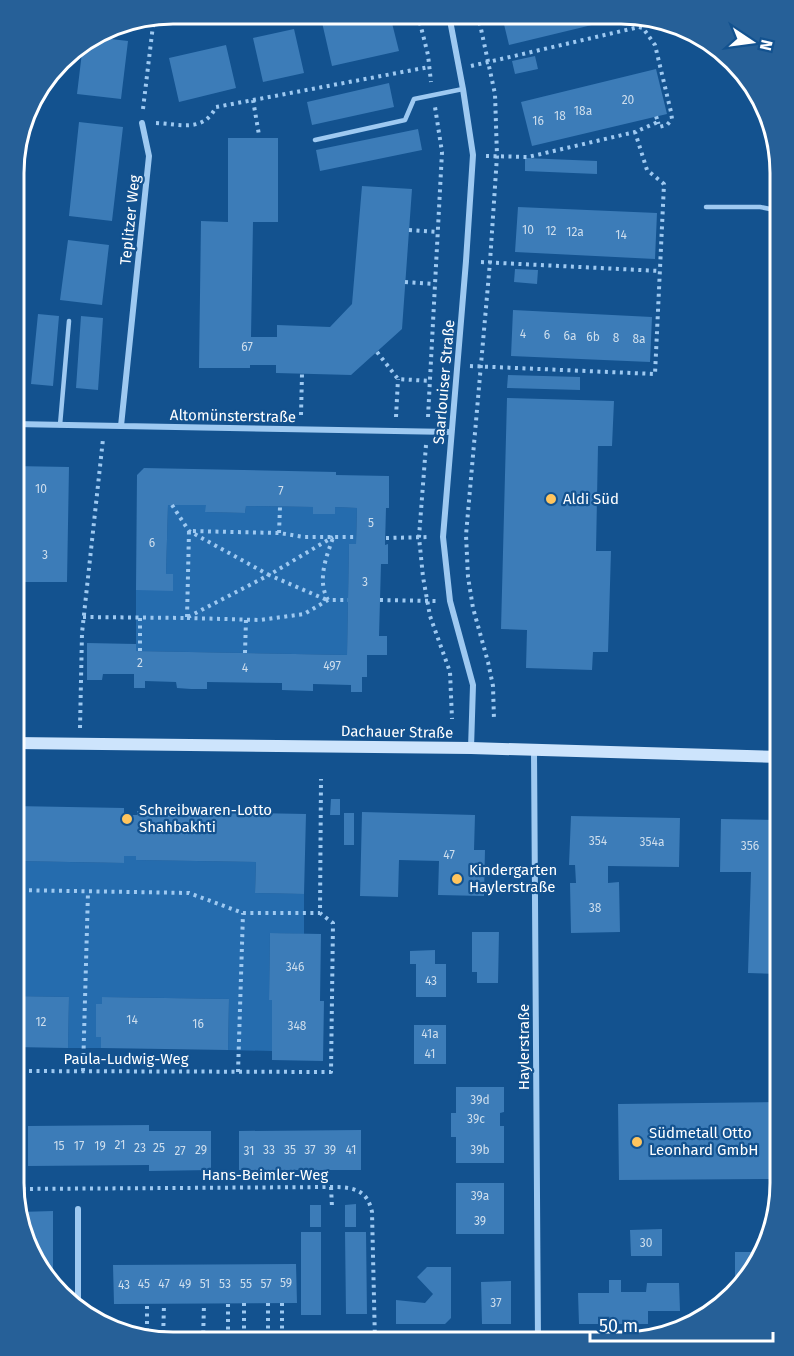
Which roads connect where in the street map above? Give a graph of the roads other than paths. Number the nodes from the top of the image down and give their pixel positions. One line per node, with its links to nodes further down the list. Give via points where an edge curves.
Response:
1 (451, 24): 2 (street, Saarlouiser Straße)
2 (463, 89): 4 (lane, via 414,99 405,120); 11 (street, Saarlouiser Straße, via 472,155)
3 (142, 123): 10 (street, Teplitzer Weg, via 149,156)
4 (315, 140)
5 (706, 207): 6 (lane)
6 (770, 209)
7 (69, 321): 9 (lane)
8 (24, 424): 9 (street, Altomünsterstraße)
9 (60, 425): 10 (street, Altomünsterstraße)
10 (121, 426): 11 (street, Altomünsterstraße)
11 (451, 432): 13 (street, Saarlouiser Straße, via 443,537 450,601 473,685)
12 (24, 743): 13 (main road, Dachauer Straße)
13 (471, 748): 14 (main road, Dachauer Straße)
14 (534, 751): 15 (main road, Dachauer Straße); 18 (street, Haylerstraße)
15 (770, 757)
16 (78, 1209): 17 (street)
17 (78, 1297)
18 (538, 1332)

